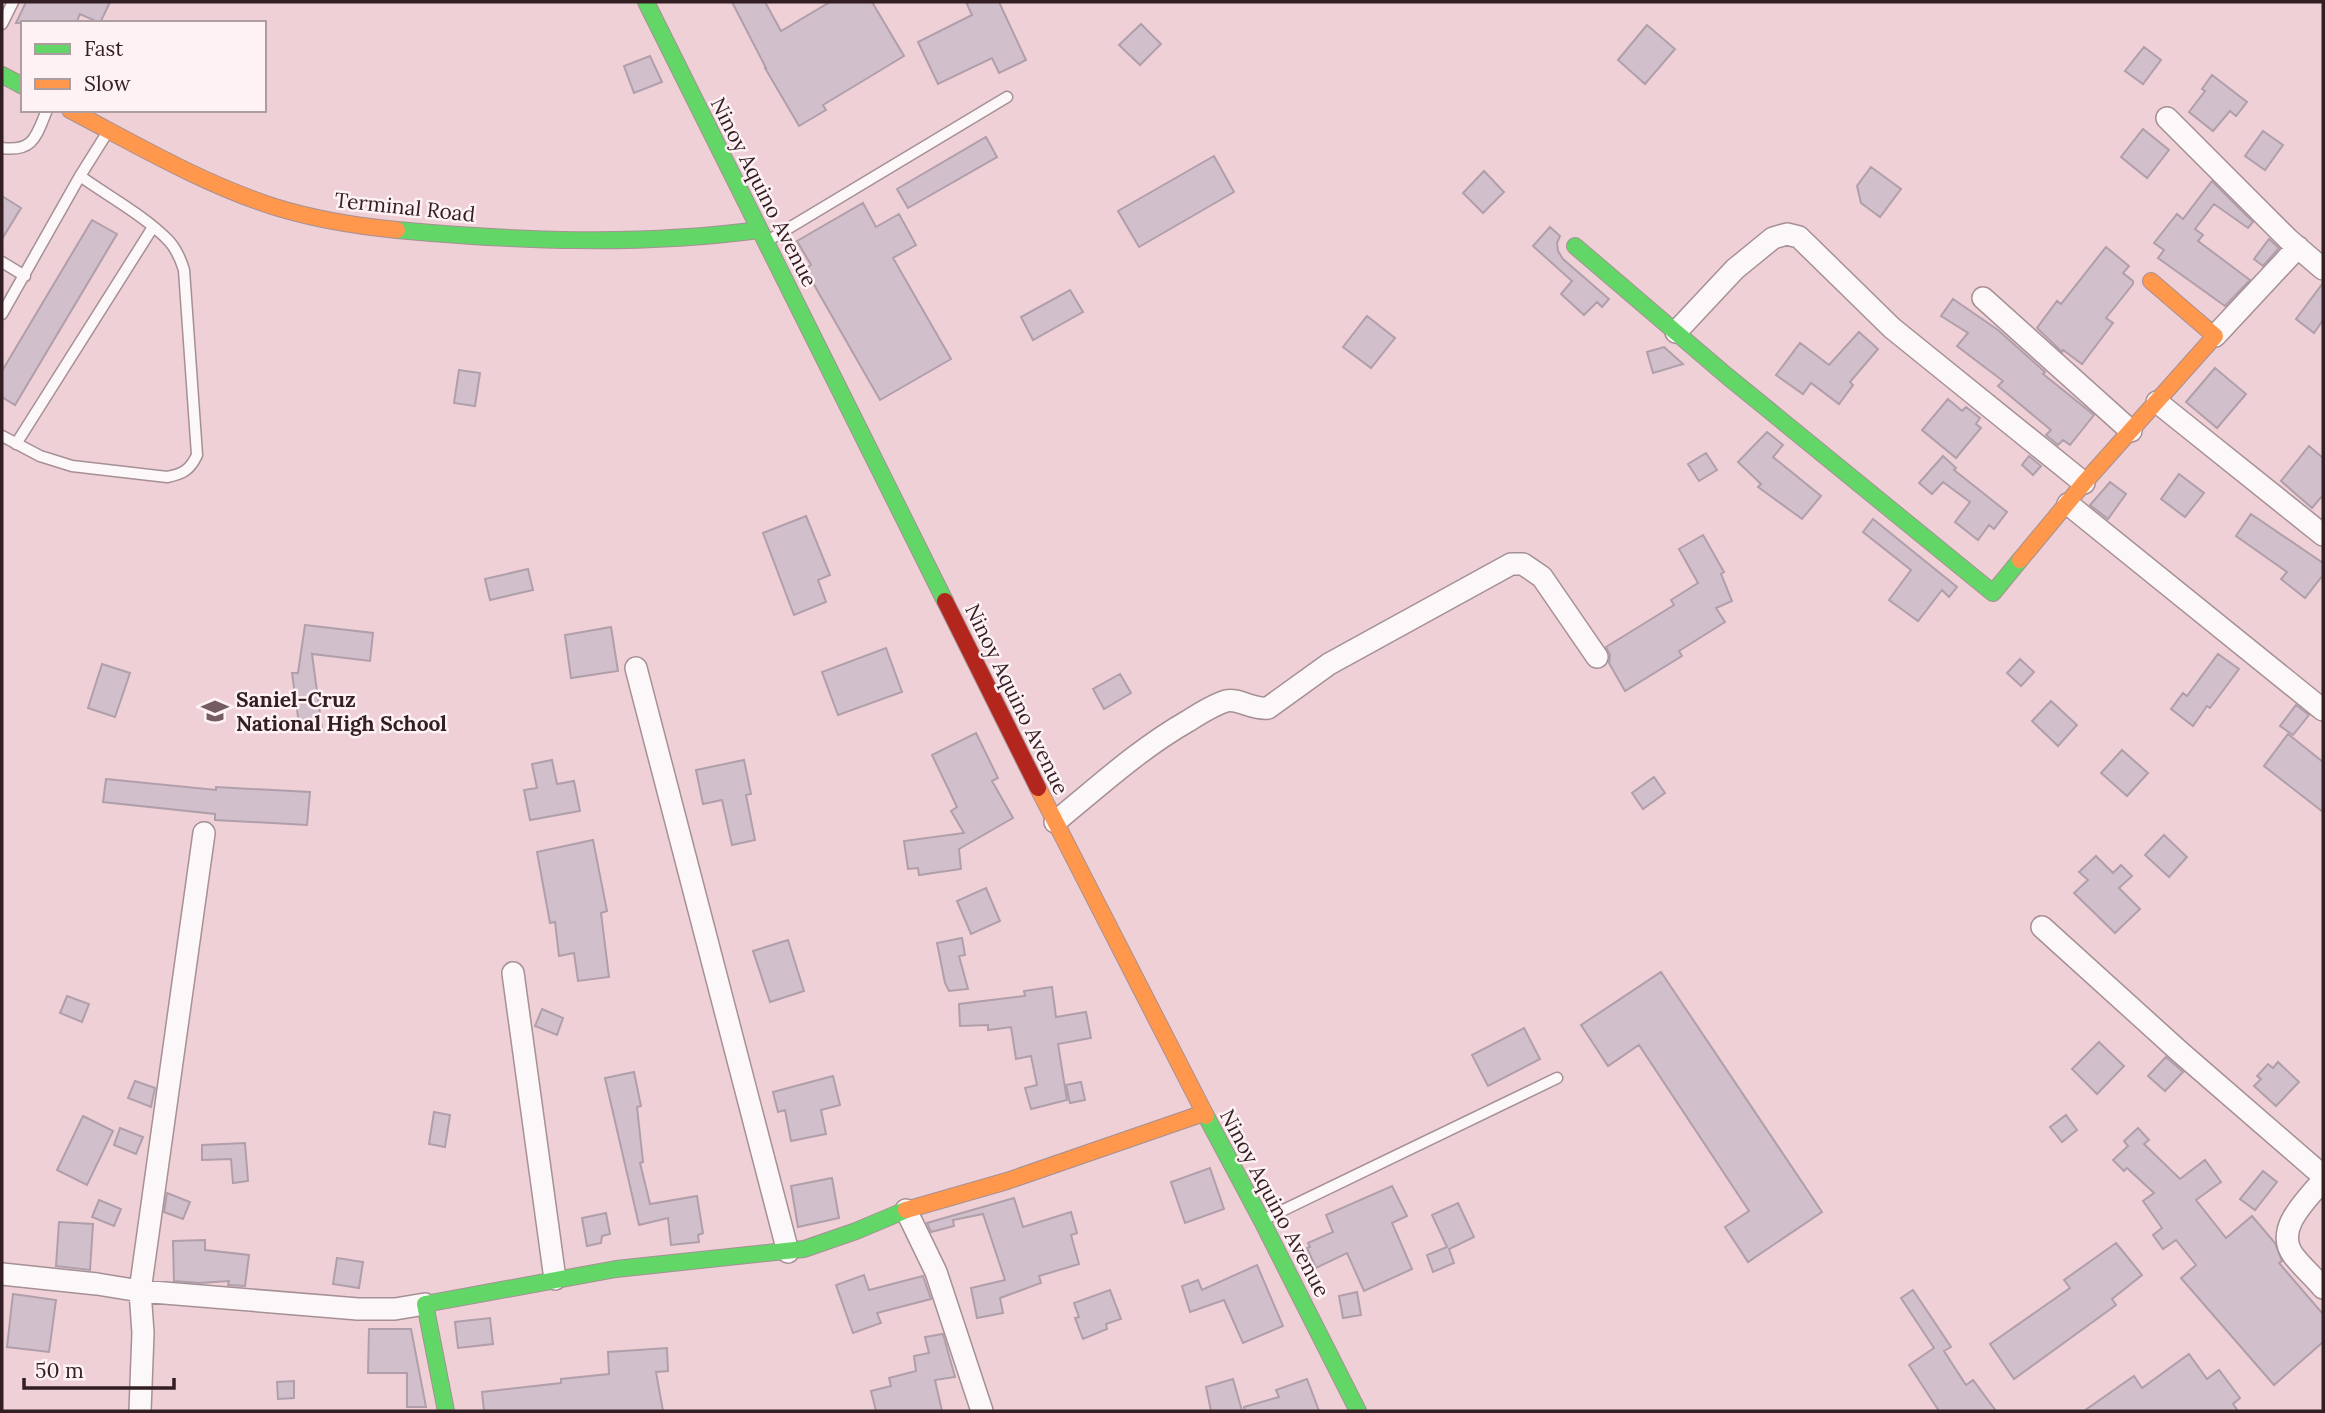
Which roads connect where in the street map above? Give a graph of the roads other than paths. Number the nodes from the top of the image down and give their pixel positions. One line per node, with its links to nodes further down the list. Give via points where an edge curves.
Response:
1 (13, 2): 3 (lane)
2 (646, 2): 14 (street, Ninoy Aquino Avenue)
3 (2, 24)
4 (2, 75): 5 (street)
5 (21, 85)
6 (1007, 97): 14 (lane)
7 (46, 112): 11 (lane, via 27,146)
8 (74, 112): 10 (street, Terminal Road)
9 (2167, 118): 16 (street)
10 (109, 131): 12 (lane); 14 (street, Terminal Road, via 231,191 276,207 368,228 595,240)
11 (2, 148)
12 (80, 176): 13 (lane); 19 (lane)
13 (152, 227): 28 (lane); 28 (lane, via 170,243 184,270 197,455 191,467 167,477 105,471 72,466)
14 (762, 236): 35 (street, Ninoy Aquino Avenue)
15 (1575, 246): 23 (street)
16 (2298, 247): 18 (street); 24 (street)
17 (2, 262): 19 (lane)
18 (2323, 269)
19 (25, 276): 22 (lane)
20 (2151, 281): 24 (street)
21 (1983, 298): 26 (street)
22 (2, 314)
23 (1676, 332): 29 (street, via 1773,238 1799,237 1892,328); 30 (street, via 1993,593)
24 (2215, 336): 25 (street)
25 (2157, 402): 26 (street); 31 (street)
26 (2131, 431): 29 (street)
27 (2, 436): 28 (lane)
28 (16, 444)
29 (2084, 482): 30 (street)
30 (2068, 504): 34 (street)
31 (2320, 527)
32 (1597, 657): 35 (street, via 1542,576 1523,564 1511,564 1329,664 1268,708 1227,701 1202,713 1141,751)
33 (636, 667): 44 (street)
34 (2323, 710)
35 (1055, 822): 40 (street, Ninoy Aquino Avenue)
36 (204, 833): 48 (street)
37 (2042, 927): 41 (street)
38 (513, 973): 46 (street)
39 (1558, 1078): 43 (lane)
40 (1204, 1113): 42 (street, via 1007,1181); 43 (street, Ninoy Aquino Avenue)
41 (2323, 1178): 47 (street, via 2290,1222 2286,1238 2292,1254)
42 (906, 1210): 44 (street); 52 (street, via 936,1272)
43 (1262, 1221): 53 (street, Ninoy Aquino Avenue)
44 (788, 1252): 46 (street)
45 (2, 1274): 48 (street)
46 (555, 1279): 49 (street)
47 (2323, 1288)
48 (140, 1291): 49 (street, via 379,1310); 50 (street)
49 (425, 1304): 51 (street)
50 (140, 1411)
51 (446, 1411)
52 (982, 1411)
53 (1358, 1411)

